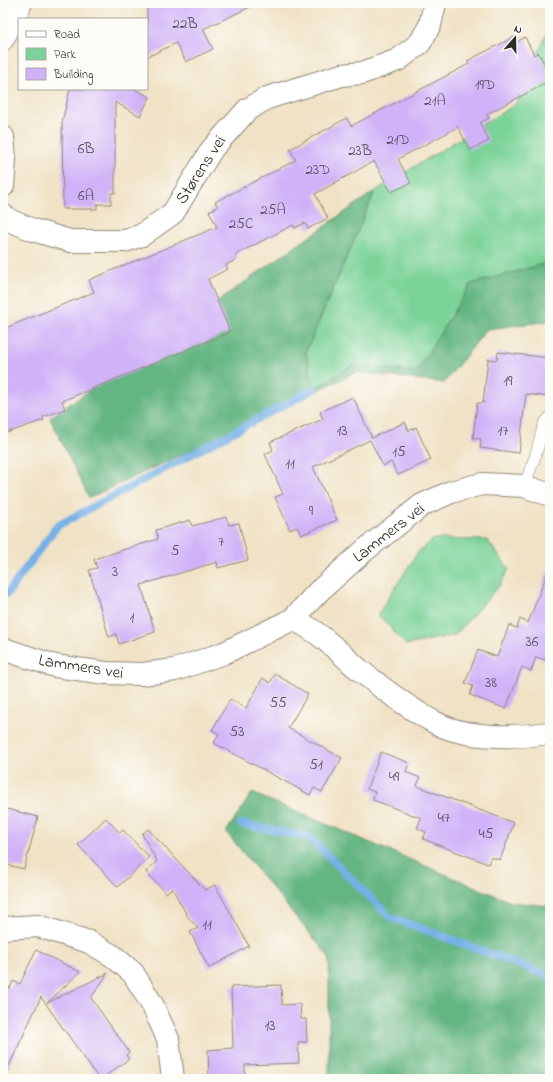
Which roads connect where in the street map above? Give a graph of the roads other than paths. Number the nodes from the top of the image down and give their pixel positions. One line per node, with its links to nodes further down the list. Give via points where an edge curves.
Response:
1 (21, 3): 3 (street)
2 (435, 3): 6 (street, Størens vei, via 430,25 420,42 398,60 362,73 342,75 267,98 247,110 212,149 172,213 142,235 125,241 70,241 33,230)
3 (3, 39)
4 (3, 137): 5 (street)
5 (3, 186)
6 (3, 215)
7 (550, 417): 8 (lane, via 544,424)
8 (524, 486): 9 (street, Lammers vei); 10 (street, Lammers vei, via 482,484 451,492 422,505 365,550 318,592)
9 (550, 495)
10 (294, 619): 11 (street, Lammers vei, via 224,653 175,670 142,674 106,674 55,666); 12 (street, via 311,628 368,676 436,724 474,735 524,737)
11 (3, 649)
12 (550, 733)
13 (3, 928): 14 (street, via 38,926 89,942 113,956 133,973 153,1006 168,1040)
14 (173, 1079)

